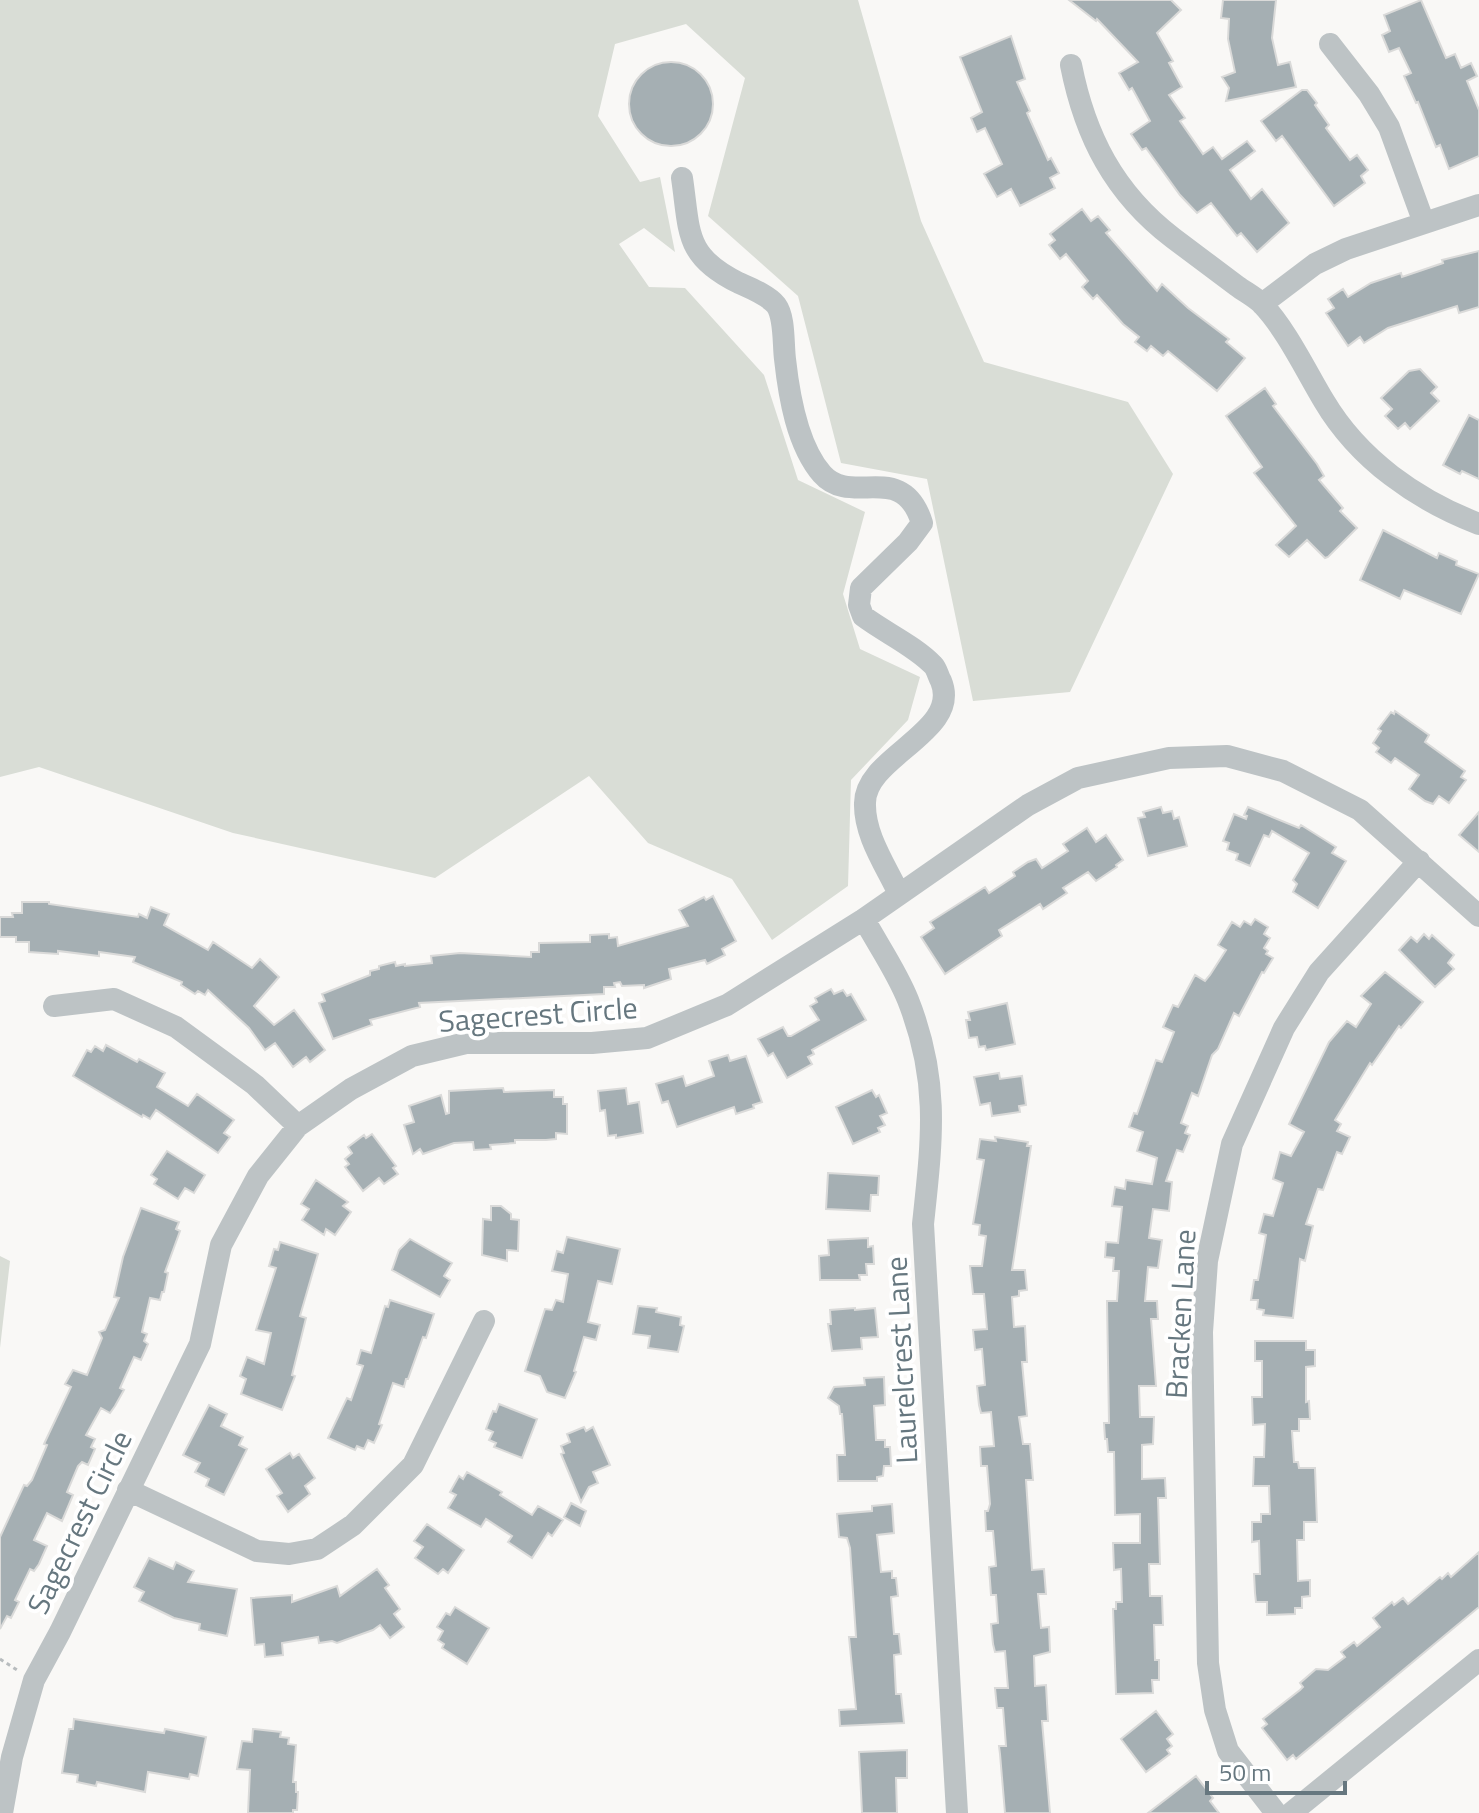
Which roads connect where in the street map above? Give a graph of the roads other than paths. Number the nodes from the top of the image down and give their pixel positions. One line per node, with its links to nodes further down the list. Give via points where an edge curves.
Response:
1 (1330, 44): 5 (street, via 1389,127)
2 (1071, 65): 6 (street, via 1089,133 1110,171 1170,236)
3 (682, 178): 9 (street, via 691,238 705,263 775,304 788,387 806,448 823,474 835,484 900,490 916,504 922,523 861,588 859,605 863,616 934,667 944,688 939,714 867,790 867,826)
4 (1479, 205): 5 (street)
5 (1424, 223): 6 (street, via 1315,264)
6 (1262, 304): 7 (street, via 1354,442 1391,477)
7 (1479, 524)
8 (1419, 861): 9 (street, Sagecrest Circle, via 1360,810 1283,771 1227,756 1169,758 1078,778 1028,805); 10 (street, Sagecrest Circle); 19 (street, Bracken Lane, via 1319,972 1284,1028 1232,1144 1207,1261 1202,1332 1208,1663 1228,1751)
9 (899, 894): 11 (street, Sagecrest Circle)
10 (1479, 916)
11 (864, 919): 13 (street, Sagecrest Circle, via 727,1005 647,1038 466,1043 412,1056); 18 (street, Laurelcrest Lane, via 907,998 930,1073 933,1138 923,1224)
12 (54, 1006): 13 (street, via 114,999 176,1027 255,1085)
13 (298, 1126): 15 (street, Sagecrest Circle, via 258,1176 221,1245 200,1344)
14 (484, 1321): 15 (street, via 413,1465 353,1525 317,1549 289,1554 257,1551)
15 (128, 1490): 17 (street, Sagecrest Circle, via 34,1680 12,1757)
16 (1479, 1660): 20 (street)
17 (4, 1813)
18 (957, 1813)
19 (1276, 1813)
20 (1291, 1813)

